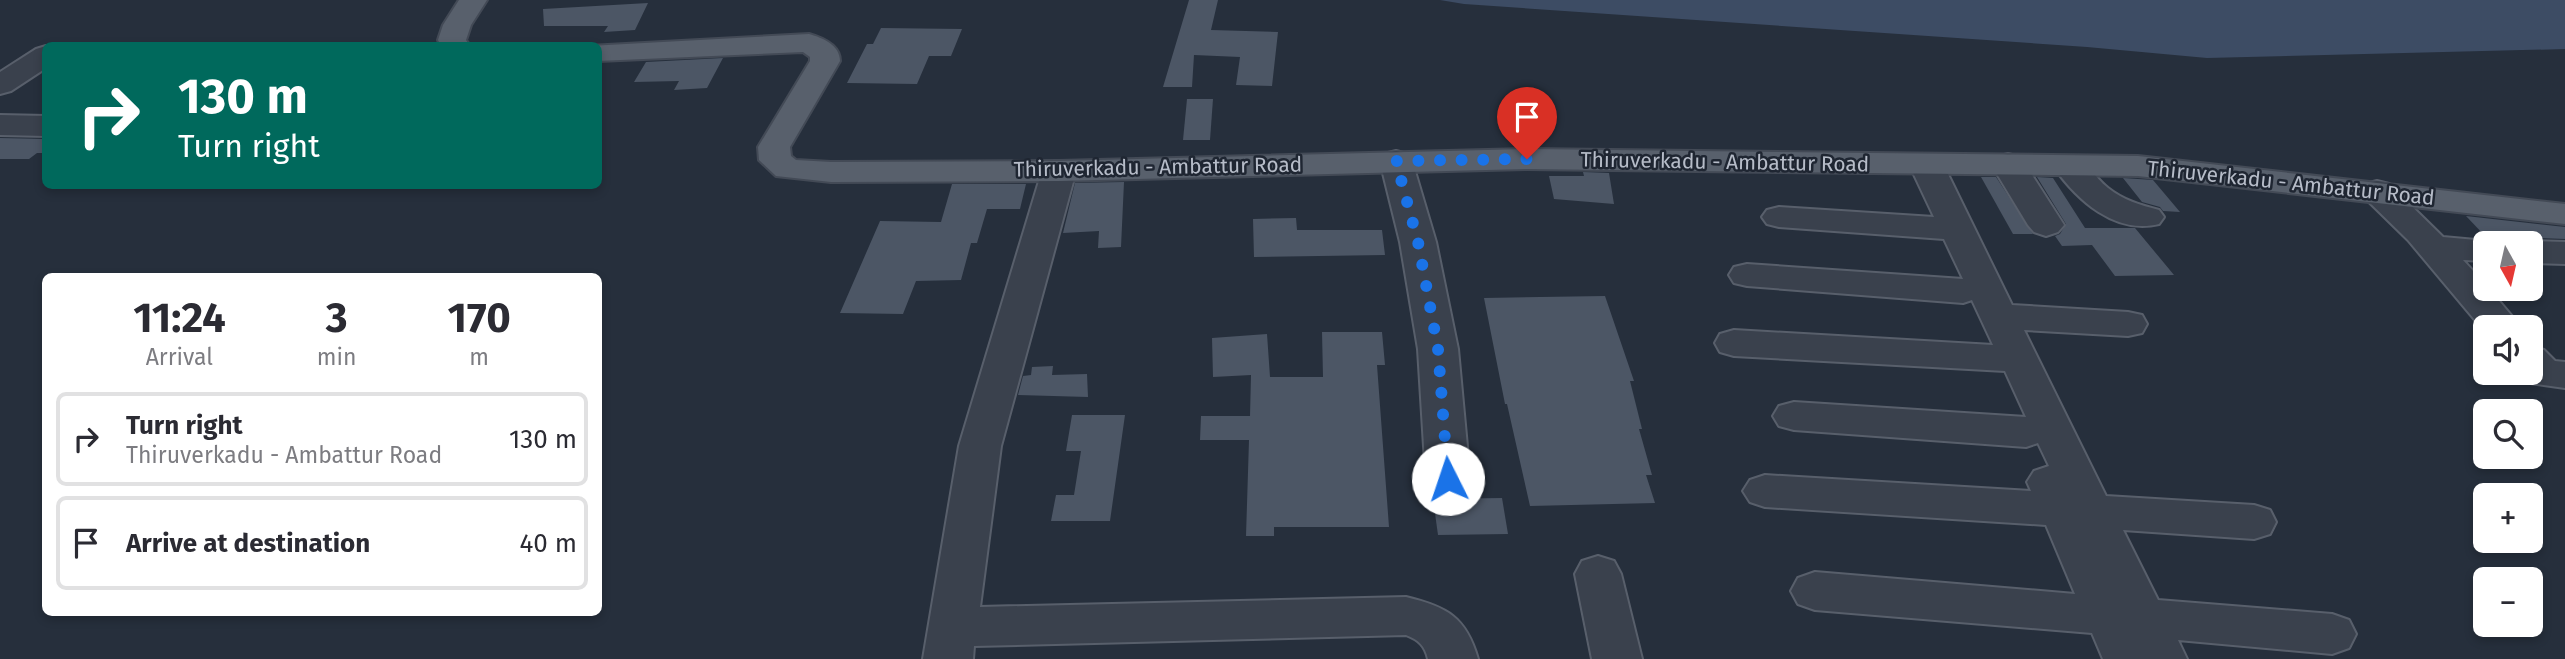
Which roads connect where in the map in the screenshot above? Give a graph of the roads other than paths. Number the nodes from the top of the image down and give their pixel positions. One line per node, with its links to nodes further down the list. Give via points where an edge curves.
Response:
1 (472, 0): 2 (main road)
2 (453, 42)
3 (602, 52): 14 (main road, Thiruverkadu - Ambattur Road, via 809,43 821,50 825,61 774,147 775,160 788,169)
4 (0, 54): 5 (street)
5 (42, 54)
6 (42, 57): 7 (street)
7 (0, 85)
8 (0, 125): 9 (street)
9 (42, 126)
10 (1396, 161): 11 (main road, Thiruverkadu - Ambattur Road); 14 (main road, Thiruverkadu - Ambattur Road); 34 (street, via 1418,242 1438,349)
11 (1917, 164): 12 (main road, Thiruverkadu - Ambattur Road); 20 (street)
12 (2008, 164): 13 (main road, Thiruverkadu - Ambattur Road); 19 (street)
13 (2070, 166): 15 (main road, Thiruverkadu - Ambattur Road, via 2138,166); 18 (street, via 2088,190 2109,206)
14 (1059, 170): 42 (street, via 979,446)
15 (2377, 191): 16 (main road, Thiruverkadu - Ambattur Road); 21 (street)
16 (2565, 214)
17 (1779, 217): 20 (street)
18 (2147, 217)
19 (2046, 225)
20 (1946, 229): 26 (street); 28 (street)
21 (2431, 247): 22 (street); 27 (street)
22 (2473, 249)
23 (2543, 252): 24 (street)
24 (2565, 253)
25 (1747, 275): 26 (street)
26 (1963, 290): 31 (street)
27 (2491, 315)
28 (1998, 316): 29 (street); 31 (street)
29 (2128, 324)
30 (1734, 343): 31 (street)
31 (2005, 358): 33 (street); 36 (street)
32 (1794, 416): 33 (street)
33 (2026, 432): 36 (street)
34 (1448, 479)
35 (1765, 491): 36 (street)
36 (2076, 509): 37 (street); 41 (street)
37 (2254, 522)
38 (1598, 575): 44 (street)
39 (1815, 592): 41 (street)
40 (2332, 634): 41 (street)
41 (2135, 638)
42 (950, 643): 43 (street, via 1406,616 1427,621 1443,632)
43 (1453, 659)
44 (1618, 659)

